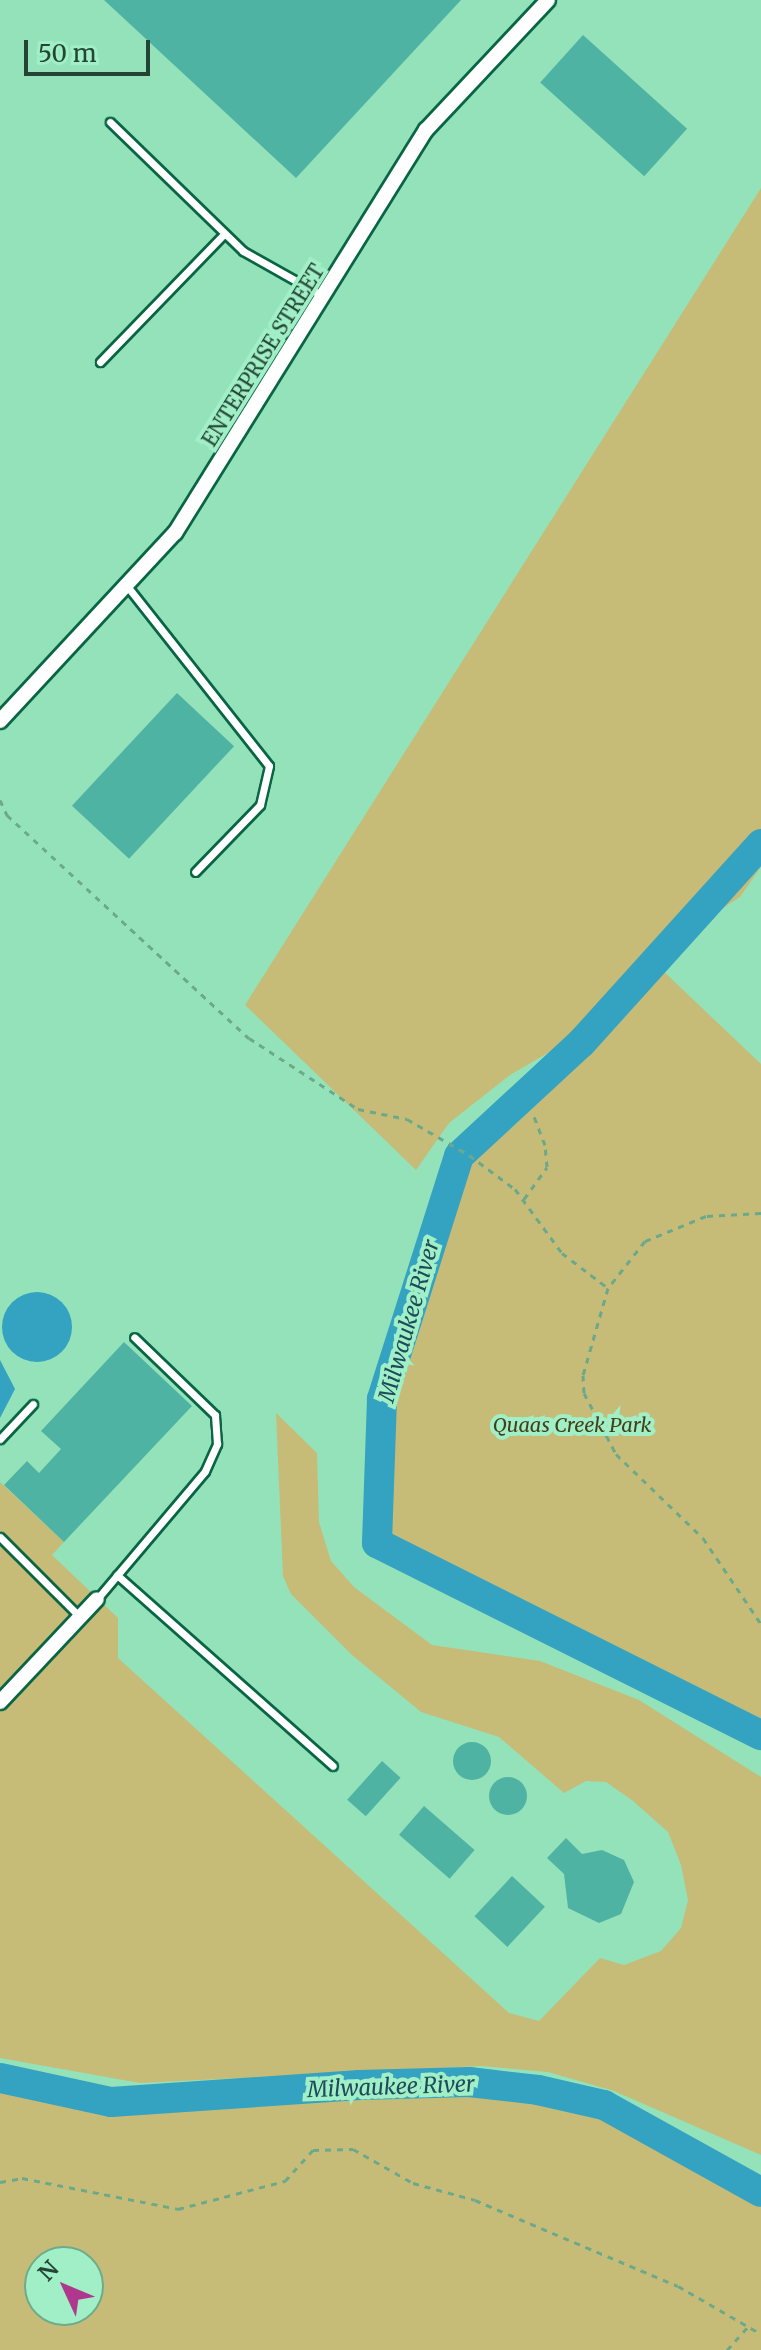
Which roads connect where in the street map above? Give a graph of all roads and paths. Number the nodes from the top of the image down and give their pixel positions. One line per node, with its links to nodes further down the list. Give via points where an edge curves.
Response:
1 (548, 0): 4 (street, ENTERPRISE STREET, via 426,130)
2 (110, 122): 3 (lane)
3 (224, 234): 4 (lane, via 243,251); 5 (lane)
4 (323, 296): 6 (street, ENTERPRISE STREET, via 175,533)
5 (100, 362)
6 (127, 586): 7 (street, ENTERPRISE STREET); 9 (lane, via 269,766 260,805)
7 (0, 721)
8 (0, 800): 11 (path, via 7,815 249,1038 358,1109 407,1119 430,1130)
9 (195, 872)
10 (533, 1114): 11 (path, via 547,1167)
11 (524, 1199): 13 (path, via 581,1272)
12 (761, 1213): 13 (path, via 706,1216 666,1228 627,1257)
13 (608, 1288): 21 (path, via 583,1375 584,1393 616,1454 703,1538)
14 (134, 1337): 18 (lane, via 215,1415 217,1444 205,1471)
15 (33, 1404): 16 (lane)
16 (0, 1439)
17 (0, 1537): 20 (lane)
18 (117, 1575): 19 (lane); 23 (lane)
19 (97, 1599): 20 (street)
20 (80, 1617): 22 (street)
21 (761, 1624)
22 (0, 1702)
23 (333, 1766)
24 (0, 2182): 25 (path, via 22,2178 178,2209 285,2181 313,2150 344,2148 413,2183 475,2200 733,2314)
25 (747, 2328): 26 (path); 27 (path)
26 (761, 2334)
27 (727, 2350)

